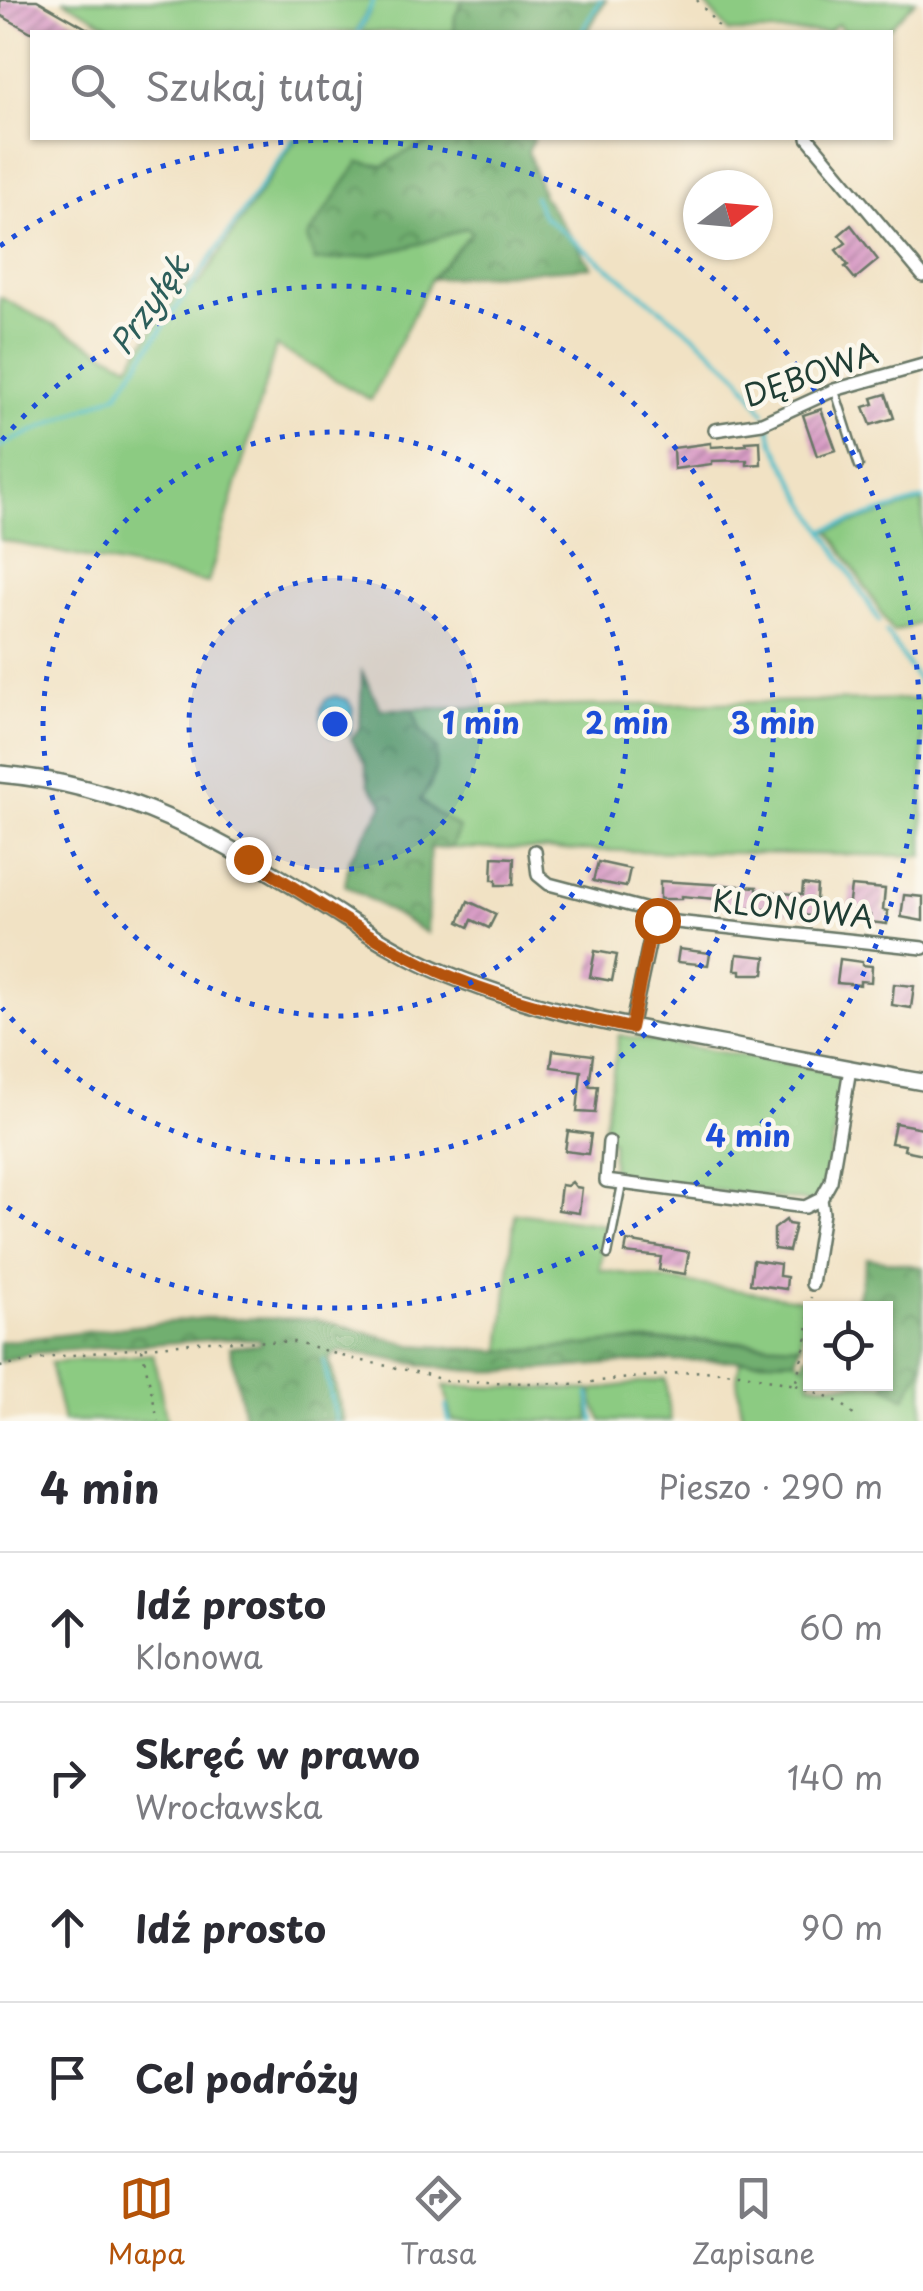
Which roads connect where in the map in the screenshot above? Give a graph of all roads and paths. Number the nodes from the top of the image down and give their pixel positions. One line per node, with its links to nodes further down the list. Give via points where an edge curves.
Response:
1 (697, 0): 2 (path)
2 (721, 30)
3 (810, 140): 4 (street)
4 (923, 276)
5 (923, 365): 6 (street, DĘBOWA)
6 (834, 390): 7 (street, DĘBOWA, via 762,423); 8 (lane)
7 (715, 430)
8 (859, 466)
9 (0, 774): 13 (street, via 123,798 248,859 441,972 518,1001)
10 (535, 851): 11 (street, KLONOWA, via 538,875 549,884 644,909)
11 (657, 920): 12 (street, KLONOWA); 13 (street)
12 (923, 948)
13 (631, 1028): 14 (street)
14 (850, 1069): 15 (street); 18 (street, via 831,1181)
15 (923, 1082)
16 (609, 1142): 17 (street, via 606,1180)
17 (622, 1183): 18 (street, via 799,1206); 19 (lane)
18 (821, 1199): 20 (street)
19 (608, 1255)
20 (812, 1284): 23 (path)
21 (141, 1348): 22 (path); 23 (path, via 298,1342 445,1381 570,1384 701,1371); 24 (path)
22 (0, 1367)
23 (795, 1385): 25 (path, via 843,1403)
24 (158, 1421)
25 (857, 1421)

